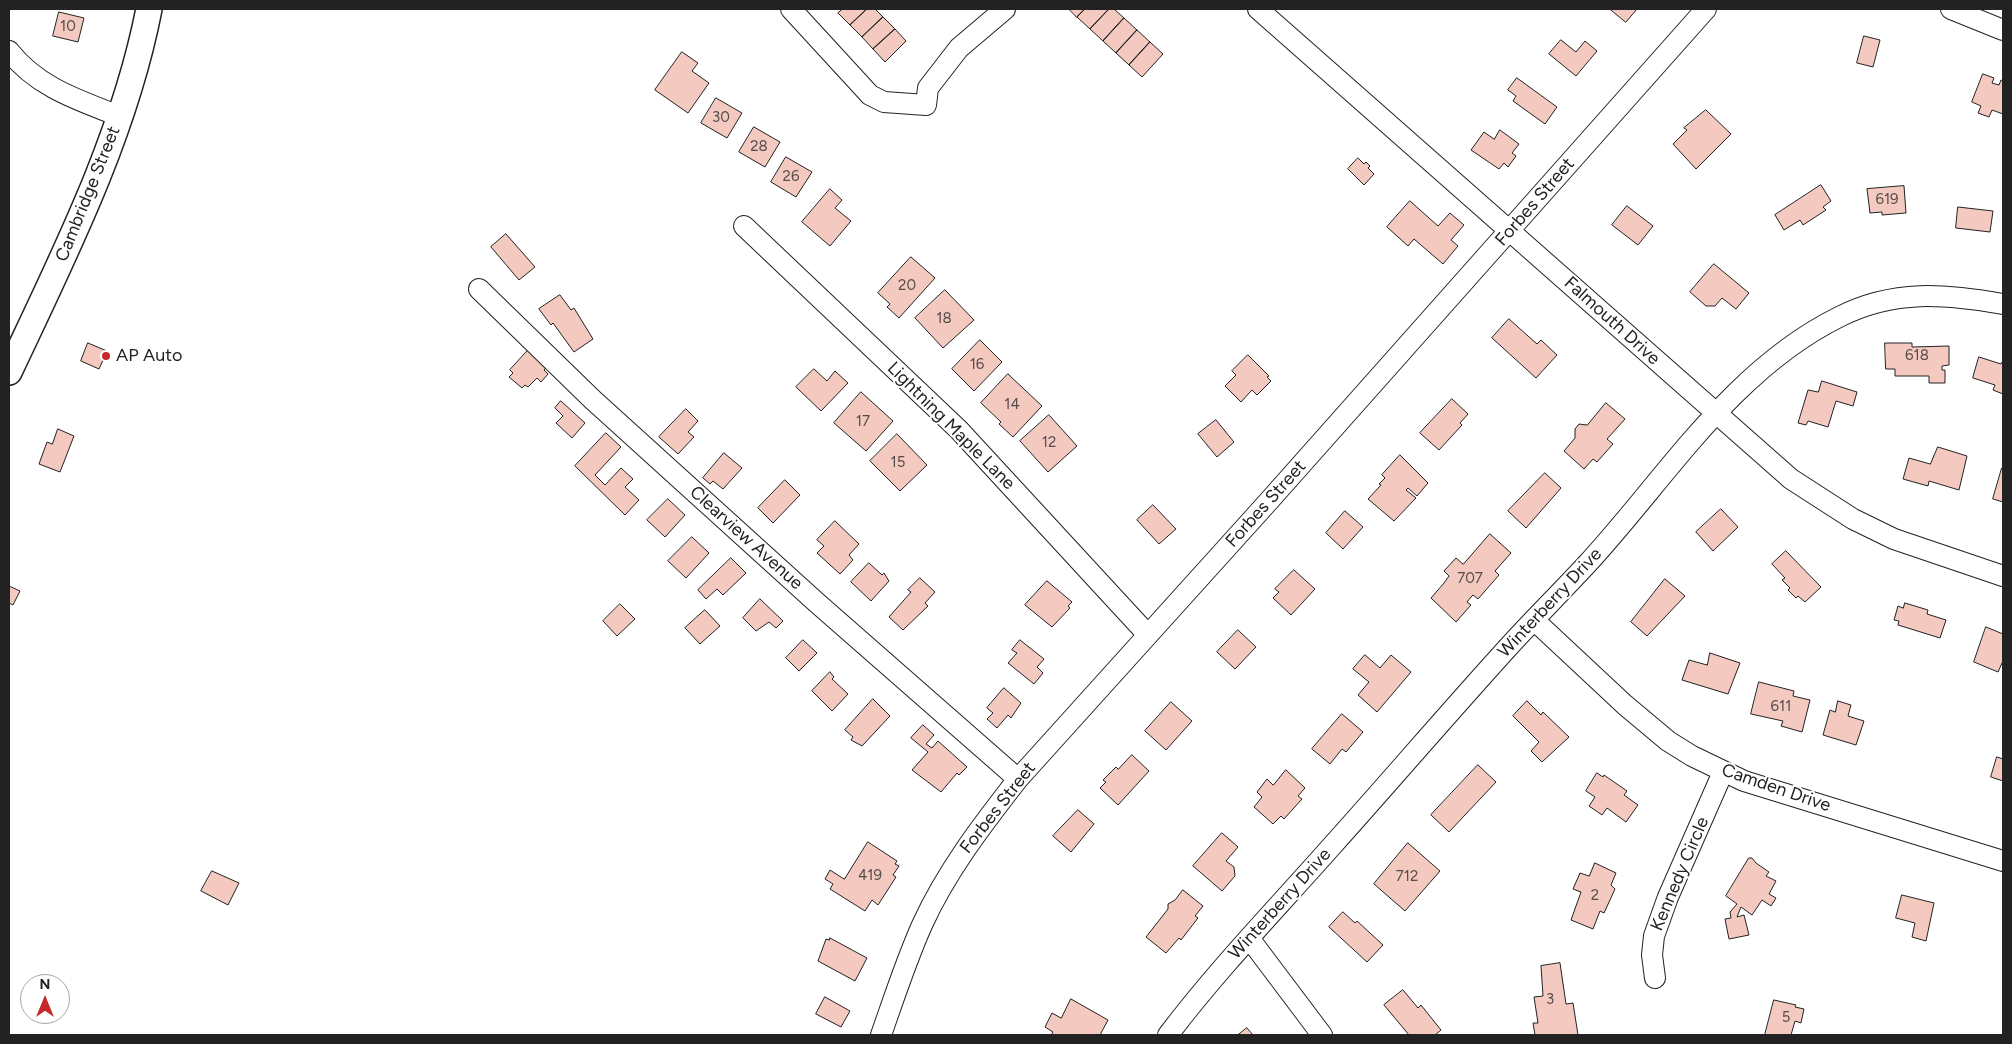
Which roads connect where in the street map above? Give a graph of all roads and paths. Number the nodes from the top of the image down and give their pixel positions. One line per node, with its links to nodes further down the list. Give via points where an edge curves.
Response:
1 (148, 9): 9 (main road, Cambridge Street, via 134,72)
2 (791, 9): 3 (street, via 870,95 884,102 926,106 928,88 959,48)
3 (1005, 9)
4 (1258, 9): 11 (street, Falmouth Drive)
5 (1706, 9): 11 (street, Forbes Street)
6 (1951, 9): 7 (street)
7 (2003, 30)
8 (9, 51): 9 (street, via 34,77 58,92)
9 (119, 116): 14 (main road, Cambridge Street, via 81,219)
10 (744, 226): 18 (street, Lightning Maple Lane, via 959,430)
11 (1511, 230): 15 (street, Falmouth Drive); 18 (street, Forbes Street)
12 (479, 289): 20 (street, Clearview Avenue, via 599,405)
13 (2003, 304): 15 (street, Winterberry Drive, via 1957,296 1927,295 1868,305 1840,316 1775,357)
14 (9, 372)
15 (1716, 414): 16 (street, Falmouth Drive, via 1791,479 1853,519 1894,539); 17 (street, Winterberry Drive, via 1611,537)
16 (2003, 576)
17 (1534, 620): 19 (street, Camden Drive, via 1624,705 1668,741); 22 (street, Winterberry Drive)
18 (1148, 635): 20 (street, Forbes Street)
19 (1724, 772): 21 (street, Camden Drive); 23 (street, Kennedy Circle, via 1654,936)
20 (1018, 780): 24 (street, Forbes Street, via 986,820 944,884 923,924)
21 (2003, 861)
22 (1249, 938): 25 (street, Winterberry Drive); 26 (street)
23 (1655, 978)
24 (881, 1035)
25 (1168, 1035)
26 (1322, 1035)

